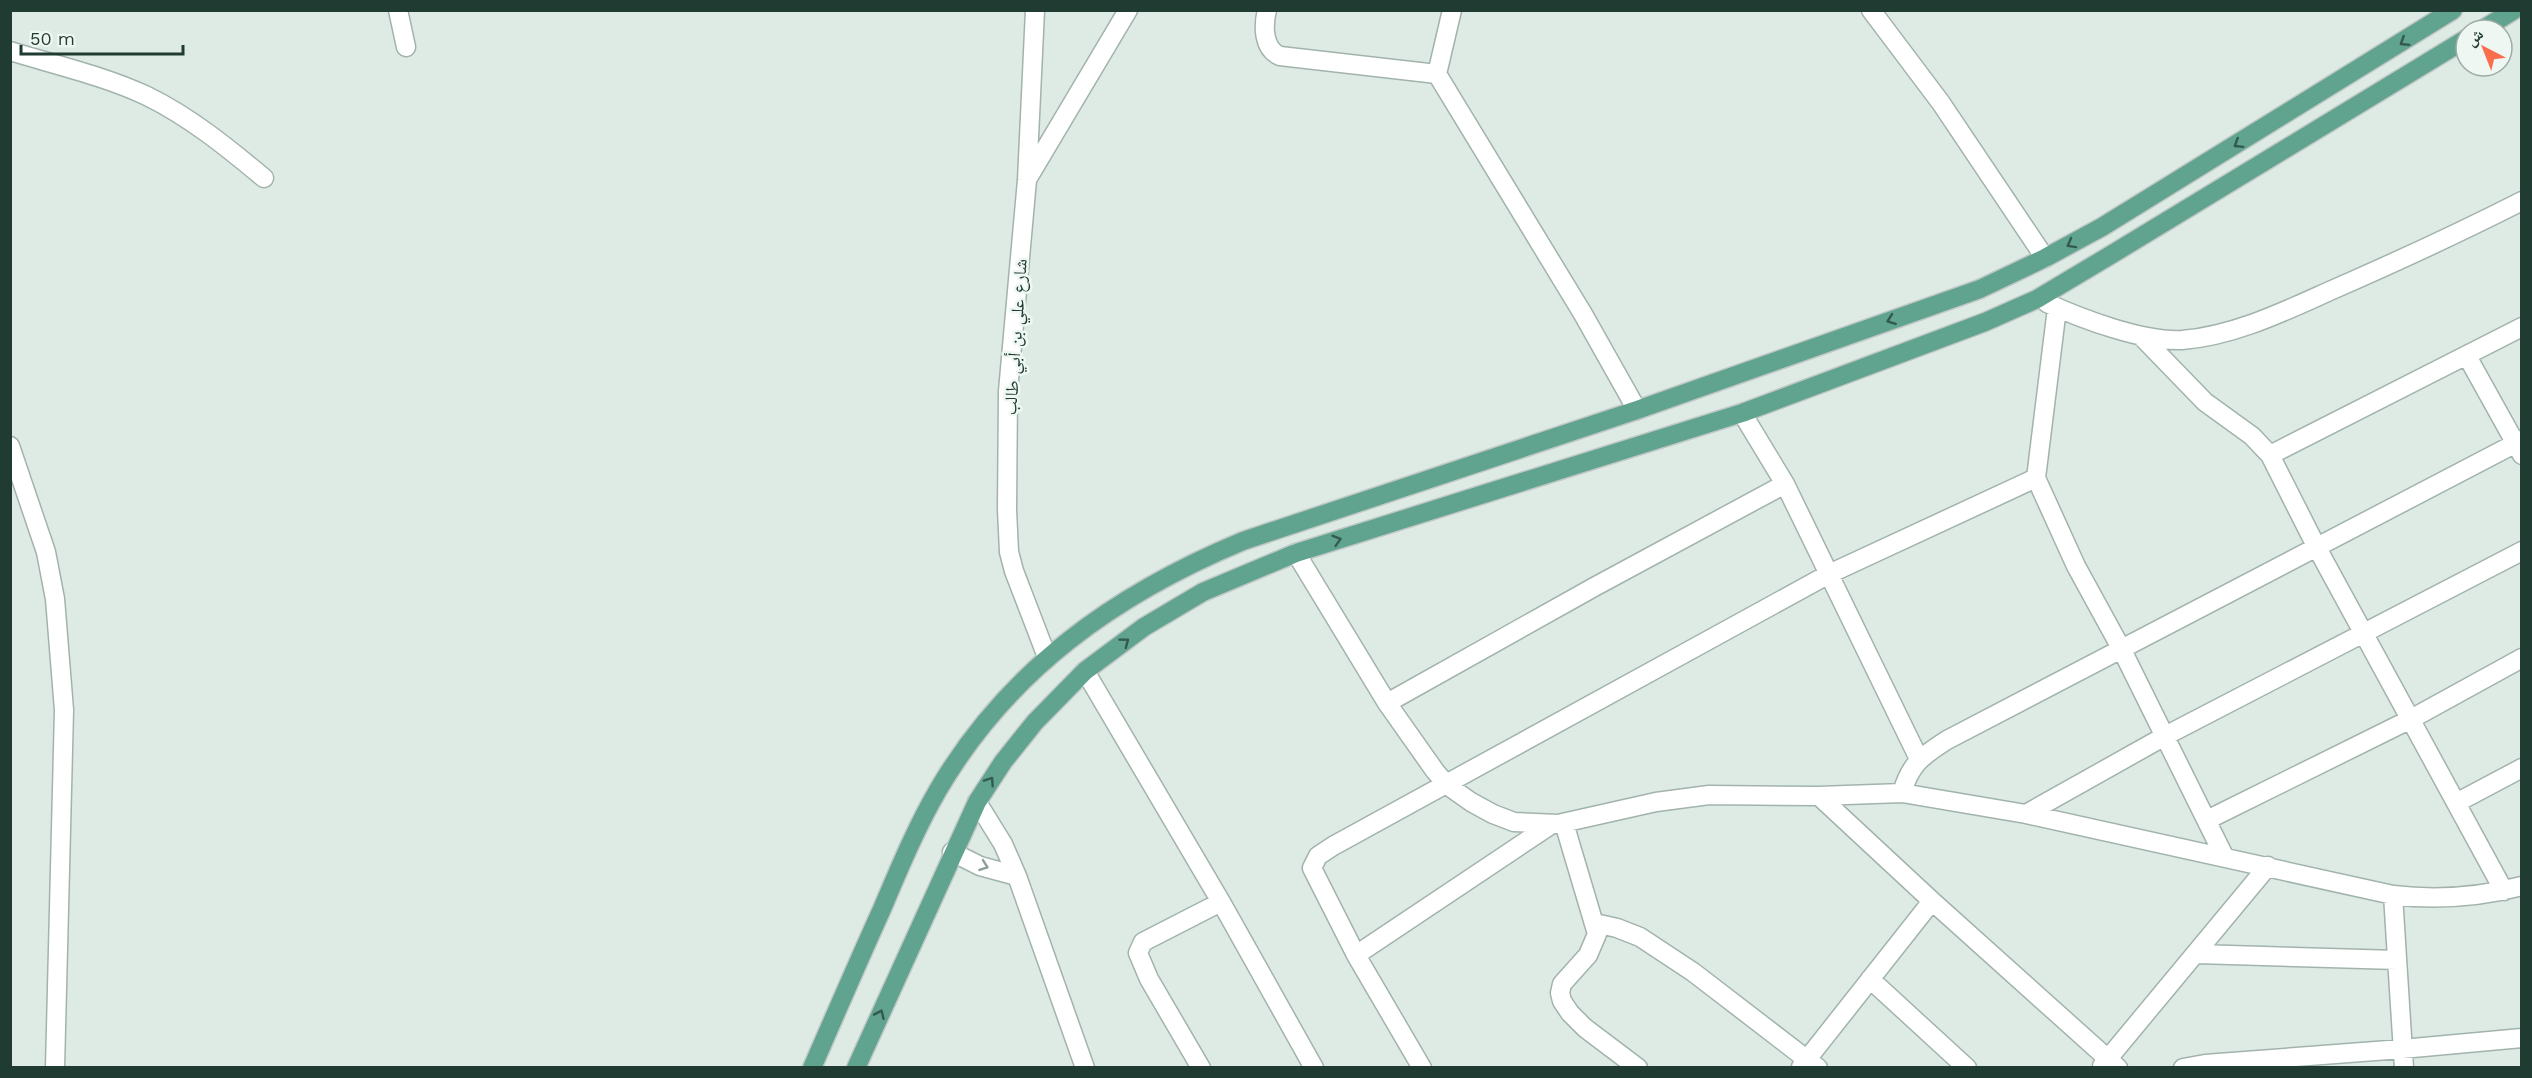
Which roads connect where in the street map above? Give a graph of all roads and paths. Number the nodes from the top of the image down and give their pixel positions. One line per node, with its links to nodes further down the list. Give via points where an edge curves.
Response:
1 (398, 10): 11 (street)
2 (1035, 10): 15 (street, شارع علي بن أبي طالب)
3 (1128, 10): 15 (street)
4 (1267, 10): 13 (street, via 1265,34 1274,54)
5 (1452, 10): 13 (street)
6 (1871, 10): 17 (street, via 1941,103)
7 (2453, 10): 17 (main road, one-way to 17, via 2102,227)
8 (2514, 10): 9 (main road)
9 (2501, 18)
10 (2454, 46): 18 (main road)
11 (406, 47)
12 (10, 51): 14 (street, via 114,82 147,96 180,114)
13 (1437, 74): 23 (street)
14 (264, 178)
15 (1027, 180): 37 (street, شارع علي بن أبي طالب, via 1008,391 1006,510 1014,572)
16 (2522, 201): 21 (street, via 2429,248 2247,325 2181,340)
17 (2045, 258): 23 (main road, one-way to 23, via 1980,289)
18 (2037, 299): 19 (street); 24 (main road)
19 (2057, 308): 21 (street); 29 (street)
20 (2522, 327): 22 (street)
21 (2142, 337): 27 (street, via 2205,402)
22 (2467, 356): 26 (street); 27 (street)
23 (1637, 410): 37 (main road, via 1243,541 1141,590 1091,621)
24 (1742, 413): 30 (street); 33 (main road, one-way to 24)
25 (10, 446): 28 (street)
26 (2519, 446): 31 (street)
27 (2270, 454): 31 (street)
28 (14, 468): 70 (street, via 46,552 55,599 64,710)
29 (2036, 478): 34 (street); 36 (street, via 2076,566)
30 (1785, 484): 34 (street); 40 (street)
31 (2316, 546): 35 (street); 36 (street)
32 (2522, 551): 35 (street)
33 (1296, 553): 39 (main road, one-way to 33, via 1144,627 1203,592); 40 (street)
34 (1829, 574): 43 (street); 45 (street)
35 (2363, 633): 41 (street); 42 (street)
36 (2122, 650): 42 (street); 43 (street, via 1947,740)
37 (1047, 657): 71 (main road, via 977,733 939,788 915,833)
38 (2522, 658): 41 (street)
39 (1085, 671): 48 (main road, one-way to 39, via 1035,722); 60 (street)
40 (1387, 703): 45 (street)
41 (2411, 719): 49 (street); 51 (street)
42 (2165, 736): 50 (street); 51 (street)
43 (1919, 759): 46 (street, via 1908,773)
44 (2522, 768): 49 (street)
45 (1447, 785): 52 (street, via 1492,814 1514,822); 63 (street, via 1333,846 1314,862 1312,868)
46 (1902, 793): 47 (street); 50 (street)
47 (1819, 796): 52 (street, via 1709,795 1656,802); 59 (street)
48 (977, 802): 53 (main road); 56 (street)
49 (2456, 803): 57 (street)
50 (2026, 814): 54 (street)
51 (2207, 820): 54 (street)
52 (1558, 824): 61 (street); 63 (street)
53 (952, 852): 56 (street, one-way to 56, via 981,866); 72 (main road, one-way to 53)
54 (2224, 856): 55 (street)
55 (2268, 866): 58 (street); 62 (street)
56 (1017, 876): 73 (street)
57 (2513, 888): 58 (street, via 2450,898)
58 (2392, 895): 64 (street)
59 (1932, 901): 65 (street); 68 (street)
60 (1221, 902): 74 (street, via 1143,942 1138,953); 75 (street)
61 (1595, 923): 69 (street, via 1640,937 1693,972); 77 (street, via 1594,945 1562,984 1562,1001 1585,1028)
62 (2197, 954): 64 (street); 68 (street)
63 (1356, 955): 76 (street)
64 (2397, 960): 67 (street)
65 (1870, 979): 69 (street); 78 (street)
66 (2522, 1038): 67 (street)
67 (2403, 1058): 79 (street)
68 (2109, 1064)
69 (1809, 1065)
70 (56, 1068)
71 (812, 1068)
72 (856, 1068)
73 (1085, 1068)
74 (1201, 1068)
75 (1314, 1068)
76 (1422, 1068)
77 (1638, 1068)
78 (1967, 1068)
79 (2183, 1068)

